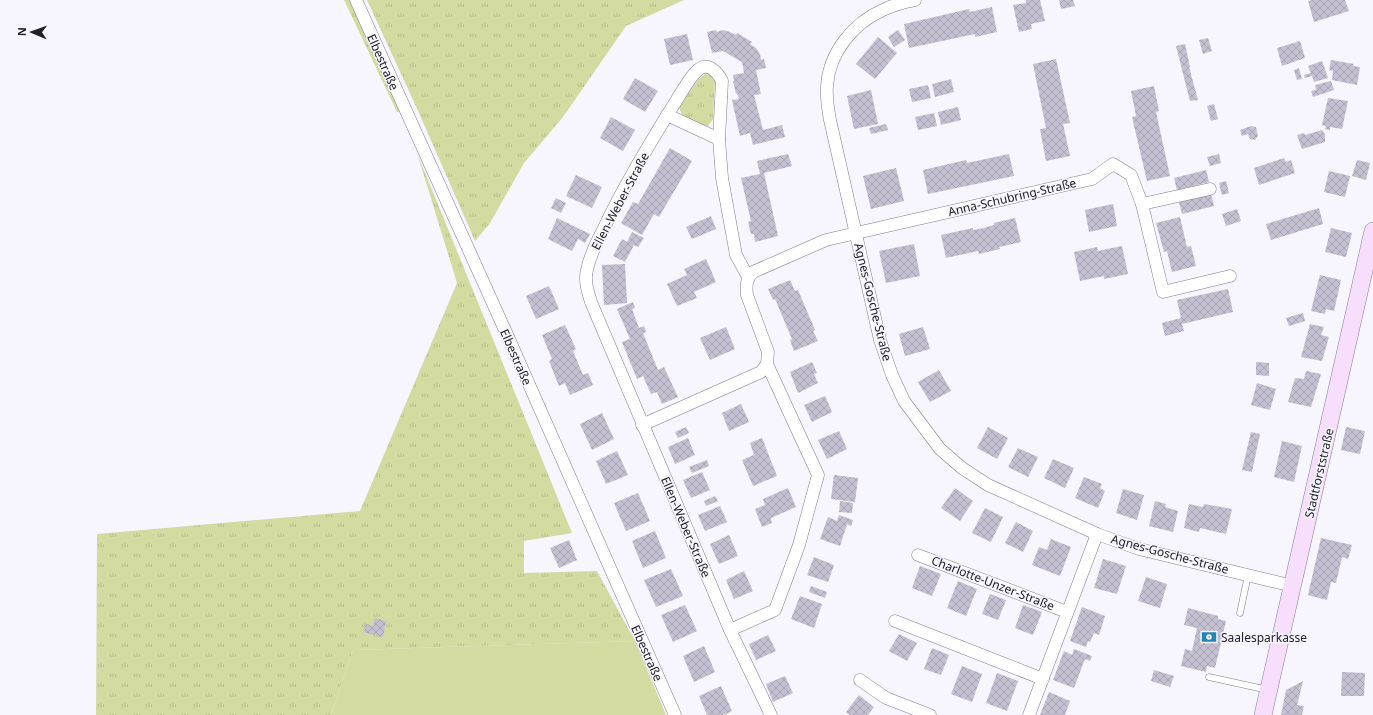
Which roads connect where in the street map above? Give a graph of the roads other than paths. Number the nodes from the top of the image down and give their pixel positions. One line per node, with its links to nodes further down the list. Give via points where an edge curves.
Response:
1 (356, 0): 25 (street, Elbestraße, via 509,339)
2 (915, 0): 8 (street, Agnes-Gosche-Straße, via 883,10 857,27 842,44 830,70 827,86 830,120)
3 (667, 115): 4 (street); 4 (street, Ellen-Weber-Straße, via 699,69 714,69 722,81); 12 (street, Ellen-Weber-Straße, via 614,208 586,271 586,286 591,302)
4 (719, 139): 10 (street, Ellen-Weber-Straße, via 722,178 736,255)
5 (1210, 189): 6 (street)
6 (1142, 204): 8 (street, Anna-Schubring-Straße, via 1131,175 1113,164 1092,179); 9 (street, Anna-Schubring-Straße, via 1162,292)
7 (1373, 231): 16 (main road, Stadtforststraße)
8 (856, 233): 10 (street, via 814,244 753,272); 13 (street, Agnes-Gosche-Straße, via 880,340 892,375 904,401 940,449 988,485)
9 (1230, 276)
10 (748, 277): 11 (street, Ellen-Weber-Straße, via 748,296 768,352)
11 (767, 364): 12 (street, via 761,372); 20 (street, Ellen-Weber-Straße, via 818,475 800,545 775,610)
12 (642, 425): 20 (street, Ellen-Weber-Straße)
13 (1097, 534): 15 (street, Agnes-Gosche-Straße, via 1139,549); 17 (street, Charlotte-Unzer-Straße)
14 (918, 555): 17 (street, Charlotte-Unzer-Straße)
15 (1248, 575): 16 (street, Agnes-Gosche-Straße); 18 (lane)
16 (1293, 586): 24 (main road, Stadtforststraße)
17 (1067, 612): 22 (street, Charlotte-Unzer-Straße)
18 (1240, 613)
19 (895, 620): 22 (street)
20 (730, 630): 26 (street, Ellen-Weber-Straße)
21 (1209, 677): 24 (lane)
22 (1043, 679): 28 (street, Charlotte-Unzer-Straße)
23 (860, 680): 27 (street, via 886,698)
24 (1269, 690): 29 (main road, Stadtforststraße)
25 (674, 715)
26 (771, 715)
27 (930, 715)
28 (1029, 715)
29 (1263, 715)

